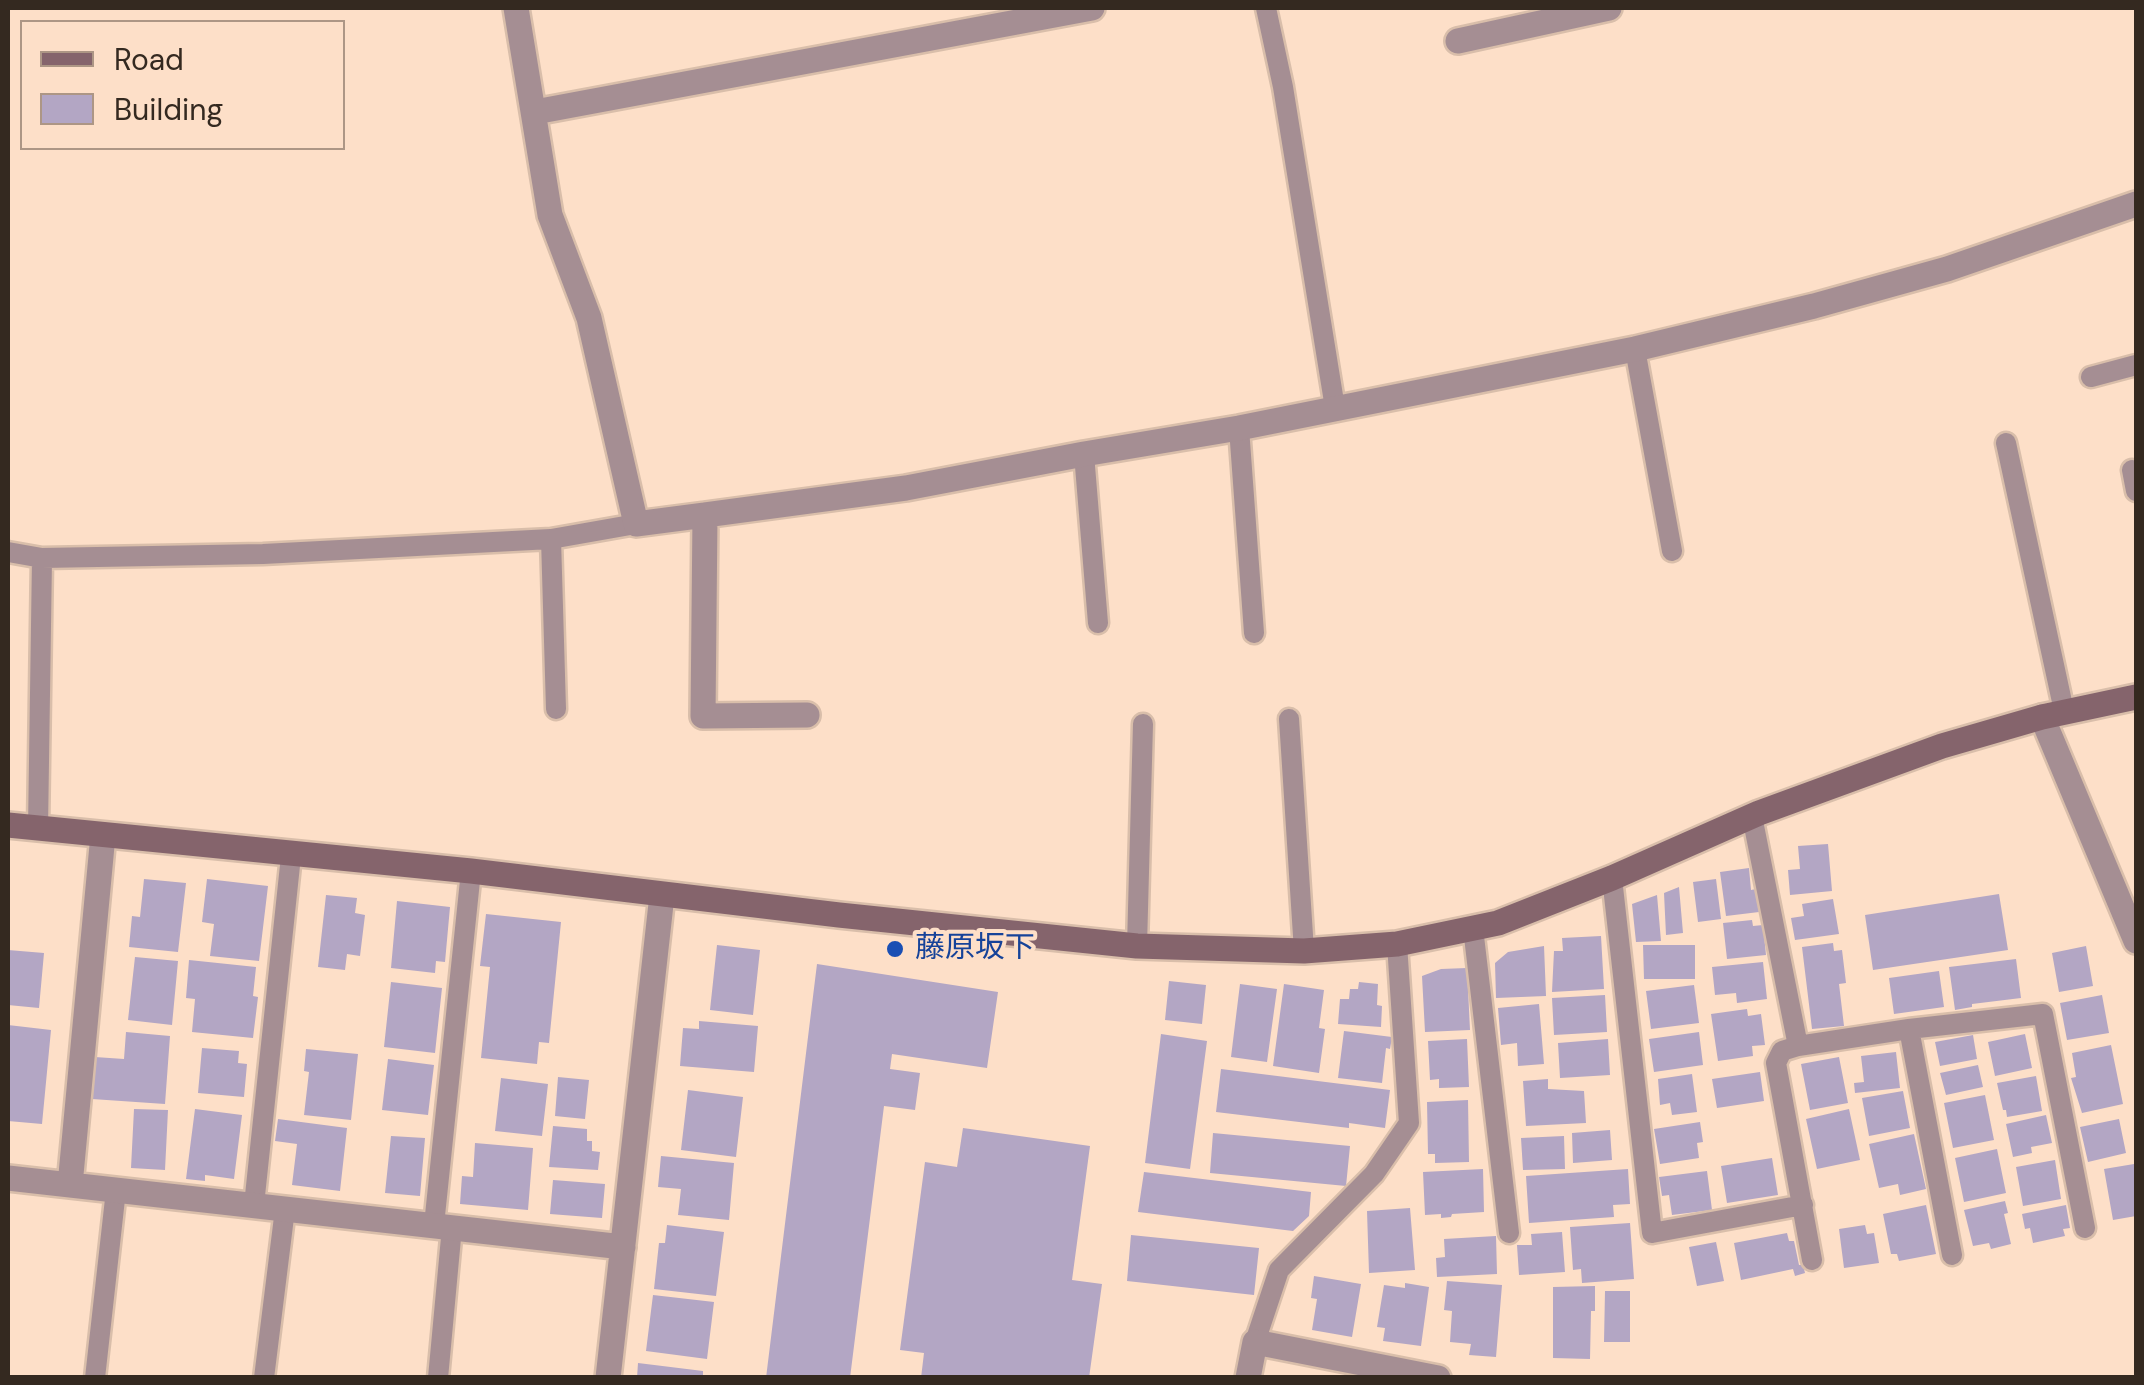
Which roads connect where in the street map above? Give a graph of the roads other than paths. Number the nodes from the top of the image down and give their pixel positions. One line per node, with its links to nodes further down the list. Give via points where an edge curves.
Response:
1 (516, 8): 6 (street)
2 (1092, 8): 6 (street)
3 (1266, 8): 11 (lane)
4 (1608, 8): 5 (street)
5 (1458, 42)
6 (535, 112): 18 (street, via 550,215 588,318)
7 (2136, 204): 8 (street, via 1947,268)
8 (1636, 350): 11 (street); 20 (lane)
9 (2136, 366): 10 (lane)
10 (2091, 377)
11 (1336, 408): 12 (street)
12 (1238, 428): 14 (street); 24 (lane)
13 (2006, 442): 27 (lane)
14 (1084, 454): 17 (street, via 906,488); 23 (lane)
15 (2132, 470): 16 (lane)
16 (2136, 491)
17 (705, 515): 18 (street); 28 (street, via 704,716)
18 (636, 524): 19 (lane)
19 (551, 539): 22 (lane); 26 (lane)
20 (1672, 551)
21 (8, 552): 22 (lane)
22 (42, 558): 33 (lane)
23 (1098, 623)
24 (1254, 633)
25 (2136, 696): 27 (street)
26 (556, 709)
27 (2053, 714): 31 (street, via 1942,746); 40 (street)
28 (807, 715)
29 (1289, 719): 43 (lane)
30 (1143, 724): 42 (lane)
31 (1752, 816): 37 (street); 45 (lane)
32 (8, 825): 33 (street)
33 (38, 829): 34 (street)
34 (103, 835): 35 (street); 47 (street)
35 (291, 856): 36 (street); 49 (lane)
36 (471, 871): 38 (street); 52 (lane)
37 (1612, 878): 39 (street); 50 (lane, via 1652,1232)
38 (662, 895): 42 (street); 55 (street)
39 (1474, 928): 41 (street); 54 (lane)
40 (2136, 942)
41 (1397, 944): 43 (street); 58 (lane, via 1409,1124 1374,1174 1279,1270)
42 (1137, 946): 43 (street)
43 (1304, 951)
44 (1909, 1030): 45 (lane); 53 (lane, via 2043,1014); 56 (lane)
45 (1798, 1046): 50 (lane, via 1776,1062)
46 (8, 1178): 47 (street)
47 (70, 1185): 48 (street)
48 (116, 1190): 49 (street); 59 (lane)
49 (254, 1205): 51 (street)
50 (1803, 1205): 57 (lane)
51 (286, 1208): 52 (street); 60 (lane)
52 (443, 1226): 55 (street); 61 (lane)
53 (2085, 1228)
54 (1509, 1234)
55 (623, 1247): 62 (street)
56 (1952, 1255)
57 (1812, 1260)
58 (1255, 1342): 63 (street); 64 (street)
59 (95, 1378)
60 (264, 1378)
61 (438, 1378)
62 (608, 1378)
63 (1248, 1378)
64 (1438, 1378)

